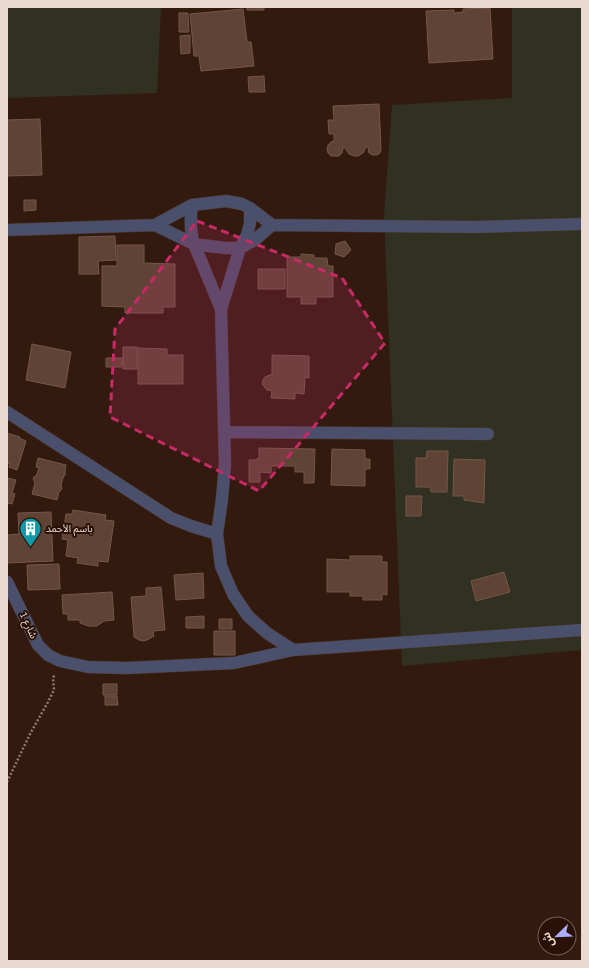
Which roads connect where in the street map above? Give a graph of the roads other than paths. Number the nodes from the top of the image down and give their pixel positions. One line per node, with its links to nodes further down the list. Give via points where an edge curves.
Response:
1 (192, 205): 2 (street, via 226,201); 4 (street); 7 (street, via 190,220)
2 (250, 208): 5 (street); 8 (street, via 247,235)
3 (582, 224): 5 (street, via 477,227)
4 (156, 225): 6 (street); 7 (street)
5 (272, 225): 8 (street, via 256,239)
6 (7, 230)
7 (194, 244): 8 (street); 9 (street)
8 (240, 248): 9 (street)
9 (221, 309): 11 (street)
10 (7, 412): 13 (street, via 170,518)
11 (224, 432): 12 (street); 13 (street, via 225,464)
12 (488, 434)
13 (217, 534): 16 (street, via 221,566 233,594 248,616 267,633)
14 (7, 582): 16 (street, شارع 1, via 38,645 48,655 60,661 88,667 203,665 234,663)
15 (582, 630): 16 (street)
16 (293, 650)

